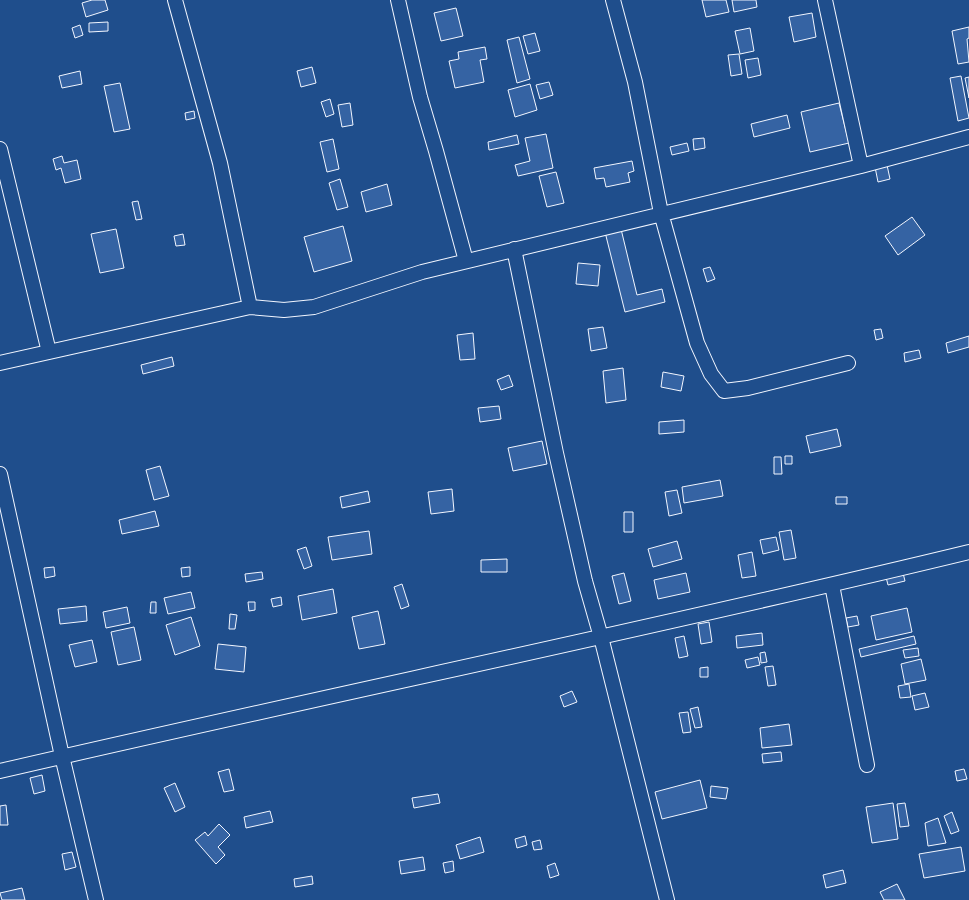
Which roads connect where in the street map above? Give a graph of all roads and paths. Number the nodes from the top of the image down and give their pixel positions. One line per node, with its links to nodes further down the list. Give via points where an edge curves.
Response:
1 (175, 0): 11 (street, via 220,163)
2 (398, 0): 10 (street, via 420,97)
3 (613, 0): 8 (street, via 635,82)
4 (824, 0): 7 (street)
5 (969, 137): 7 (street)
6 (0, 149): 12 (street)
7 (861, 166): 8 (street)
8 (661, 213): 9 (street); 13 (street, via 698,343 711,374 724,391)
9 (514, 249): 10 (street); 18 (street, via 556,453)
10 (466, 261): 11 (street, via 314,307 284,310)
11 (250, 306): 12 (street)
12 (49, 352): 14 (street)
13 (848, 363)
14 (0, 364)
15 (0, 474): 19 (street)
16 (969, 552): 17 (street)
17 (832, 585): 18 (street); 20 (street)
18 (601, 637): 19 (street); 23 (street)
19 (62, 756): 21 (street); 22 (street)
20 (867, 765)
21 (0, 771)
22 (96, 900)
23 (667, 900)

